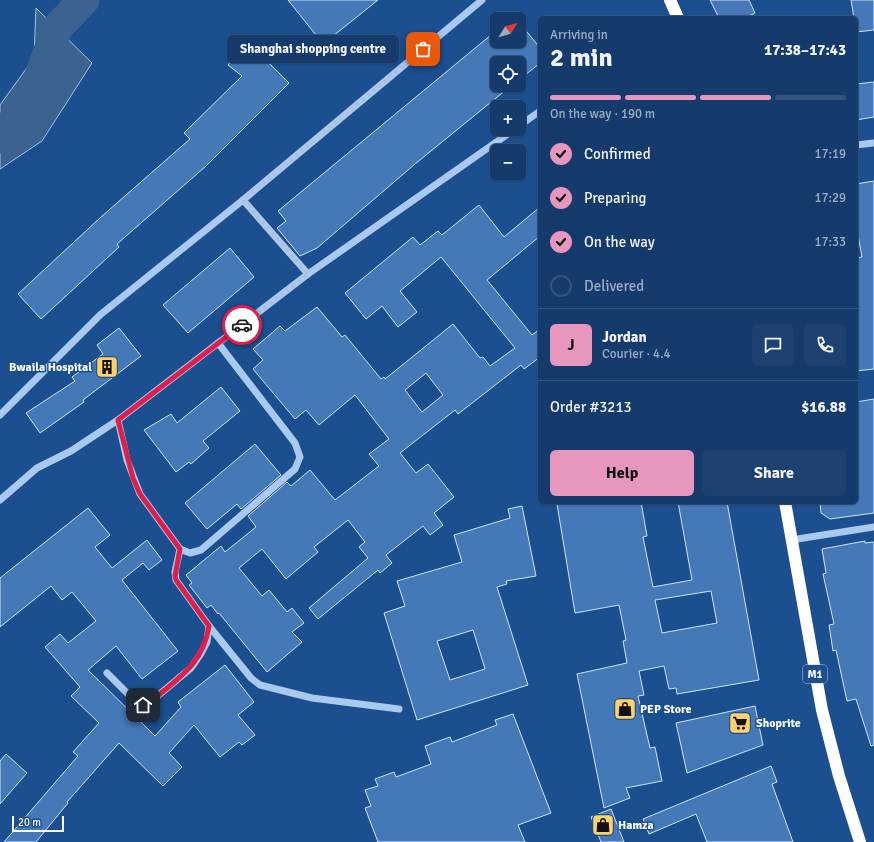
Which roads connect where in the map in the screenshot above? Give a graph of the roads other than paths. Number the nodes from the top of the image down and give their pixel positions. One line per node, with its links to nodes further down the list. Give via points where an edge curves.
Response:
1 (482, 0): 9 (street)
2 (670, 0): 3 (highway)
3 (675, 16)
4 (538, 112): 5 (street)
5 (526, 121)
6 (505, 136): 10 (street)
7 (874, 143): 8 (street)
8 (858, 146)
9 (243, 200): 10 (street); 12 (street, via 100,315)
10 (308, 274): 11 (street)
11 (218, 343): 13 (street); 18 (street, via 295,443 300,457 296,469 201,550 190,553)
12 (0, 415)
13 (118, 420): 14 (street, via 70,451 37,468); 18 (street, via 133,478 140,494)
14 (0, 500)
15 (785, 504): 17 (highway, M1)
16 (874, 527): 17 (street)
17 (791, 540): 22 (highway, M1, via 822,710)
18 (180, 549): 19 (street, via 176,580)
19 (209, 626): 20 (street, via 207,642 191,668 149,703 138,704); 21 (street, via 251,678 260,685 312,698)
20 (107, 673)
21 (399, 709)
22 (860, 842)

